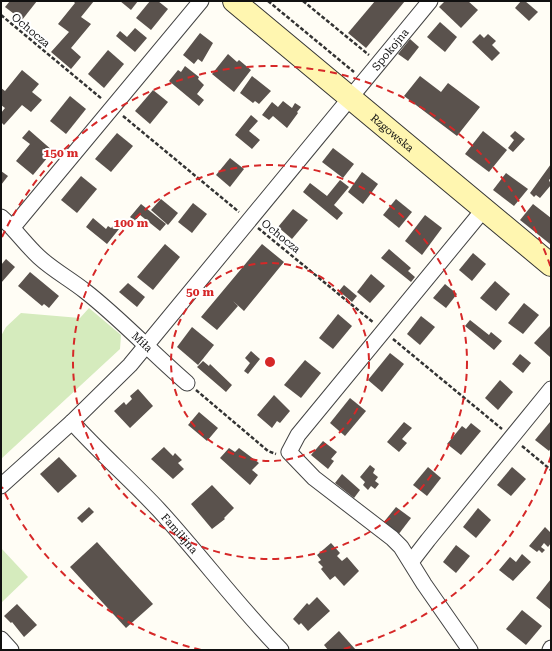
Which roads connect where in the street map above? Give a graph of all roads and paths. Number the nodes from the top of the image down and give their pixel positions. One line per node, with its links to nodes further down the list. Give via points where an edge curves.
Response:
1 (201, 1): 10 (street)
2 (234, 1): 9 (main road, Rzgowska)
3 (268, 1): 8 (path)
4 (303, 1): 7 (path)
5 (428, 2): 7 (street, Spokojna)
6 (1, 15): 10 (path, Ochocza)
7 (378, 63): 9 (street, Spokojna)
8 (354, 72)
9 (350, 97): 11 (main road, Rzgowska); 13 (street, Spokojna)
10 (113, 108): 13 (path, Ochocza); 14 (street)
11 (484, 209): 15 (main road, Rzgowska); 16 (street)
12 (1, 217): 14 (street, Miła)
13 (248, 220): 16 (path, Ochocza); 17 (street, Spokojna)
14 (13, 227): 17 (street, Miła, via 40,258 85,291 131,331)
15 (551, 265)
16 (384, 331): 21 (path, Ochocza); 22 (street, via 298,435)
17 (144, 346): 18 (street, Miła); 20 (street, Spokojna, via 130,365)
18 (188, 382): 22 (path, via 268,451 277,455)
19 (551, 389): 21 (street)
20 (72, 422): 24 (street, Spokojna); 28 (street, Familijna, via 160,512)
21 (511, 437): 23 (path, Ochocza); 25 (street)
22 (289, 452): 25 (street, via 314,478 392,538)
23 (551, 470)
24 (1, 486)
25 (411, 562): 29 (street)
26 (1, 639): 27 (street)
27 (11, 650)
28 (281, 650)
29 (470, 650)

